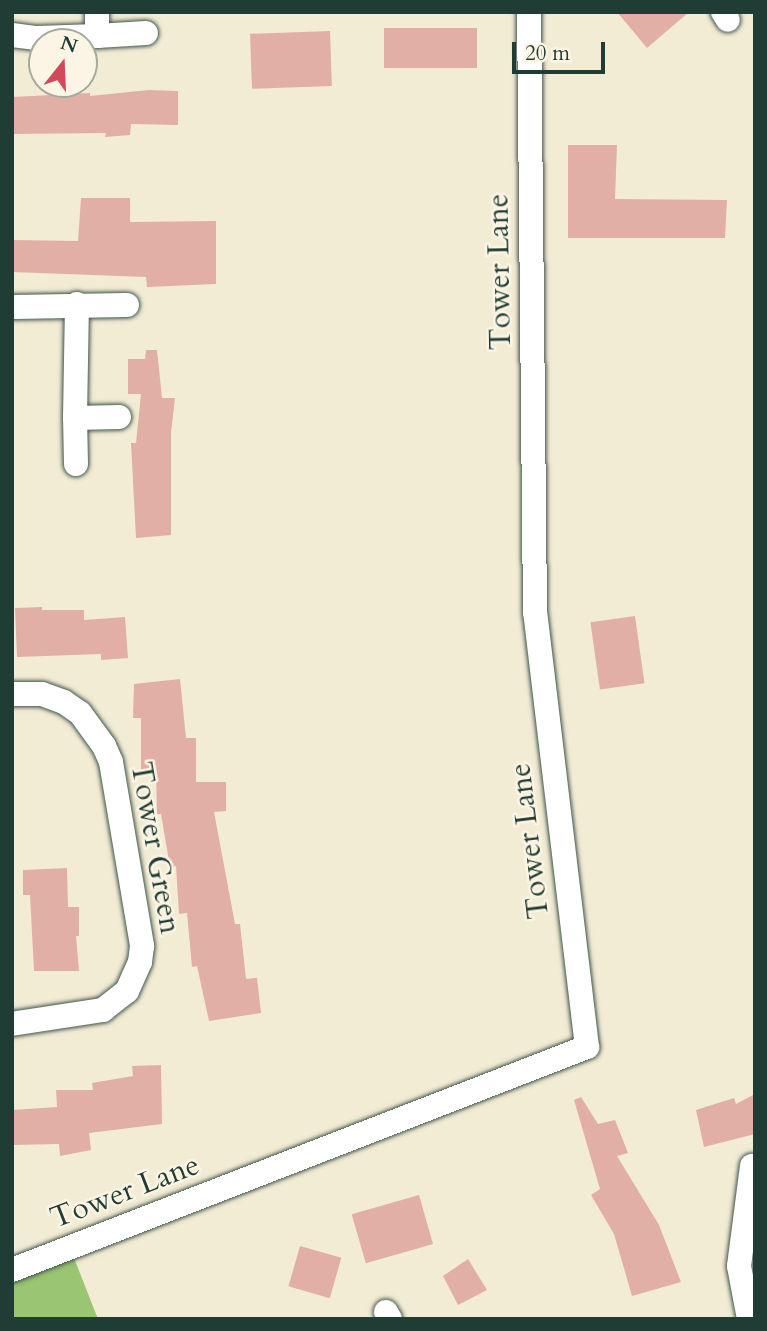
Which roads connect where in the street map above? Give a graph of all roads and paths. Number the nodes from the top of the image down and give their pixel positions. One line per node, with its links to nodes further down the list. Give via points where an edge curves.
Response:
1 (529, 12): 14 (street, Tower Lane, via 535,613 587,1046)
2 (97, 24): 3 (street); 4 (street, via 37,38)
3 (146, 33)
4 (12, 34)
5 (77, 304): 6 (street); 7 (street); 9 (street)
6 (127, 305)
7 (12, 307)
8 (119, 417): 9 (street)
9 (75, 418): 10 (street)
10 (76, 464)
11 (12, 694): 12 (street, Tower Green, via 43,694 64,702 80,713 104,746 111,762 142,946 127,991 103,1010)
12 (12, 1024)
13 (752, 1166): 15 (street, via 739,1266)
14 (12, 1270)
15 (749, 1319)

